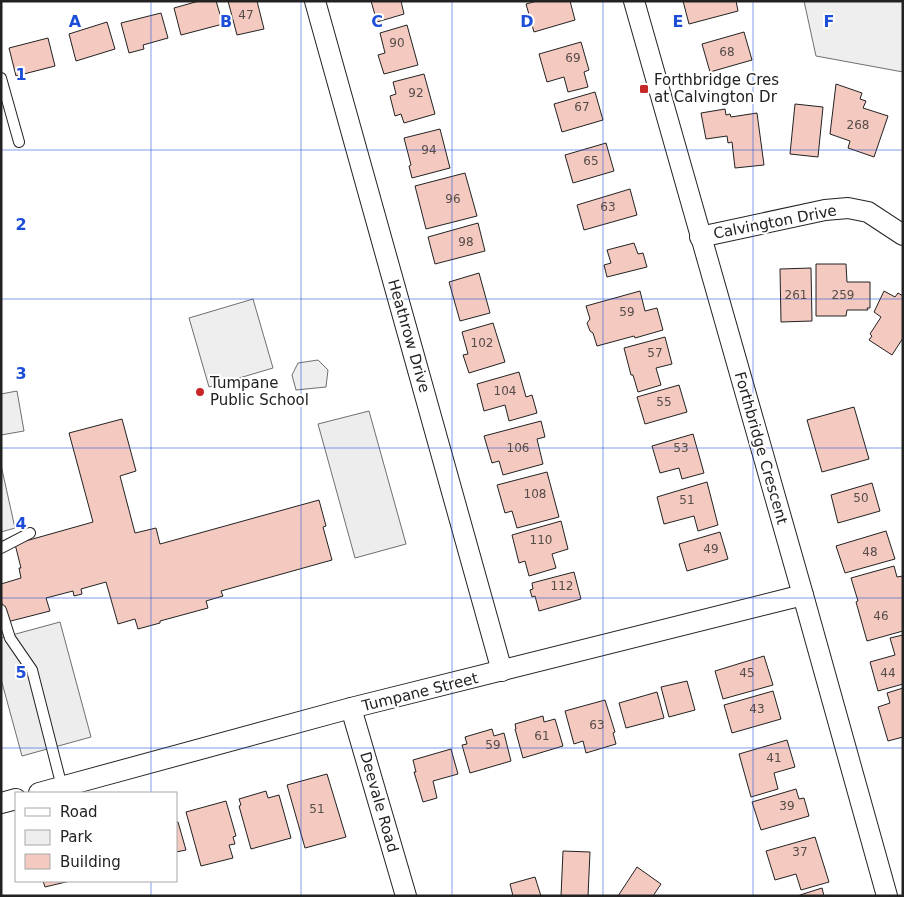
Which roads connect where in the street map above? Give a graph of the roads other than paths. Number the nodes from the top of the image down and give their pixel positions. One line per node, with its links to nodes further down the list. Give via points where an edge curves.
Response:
1 (316, 1): 11 (street, Heathrow Drive)
2 (634, 1): 6 (street, Forthbridge Crescent)
3 (1, 78): 4 (lane)
4 (19, 142)
5 (903, 235): 6 (street, Calvington Drive, via 868,212 848,208)
6 (700, 237): 9 (street, Forthbridge Crescent)
7 (30, 533): 8 (lane)
8 (1, 548)
9 (803, 595): 11 (street, Tumpane Street); 18 (street, Forthbridge Crescent)
10 (1, 610): 13 (lane, via 10,638 32,670)
11 (502, 671): 12 (street, Tumpane Street)
12 (352, 708): 13 (street, Tumpane Street); 17 (street, Deevale Road)
13 (62, 787): 14 (street, Tumpane Street)
14 (42, 792)
15 (15, 799): 16 (street)
16 (1, 803)
17 (406, 896)
18 (887, 896)

